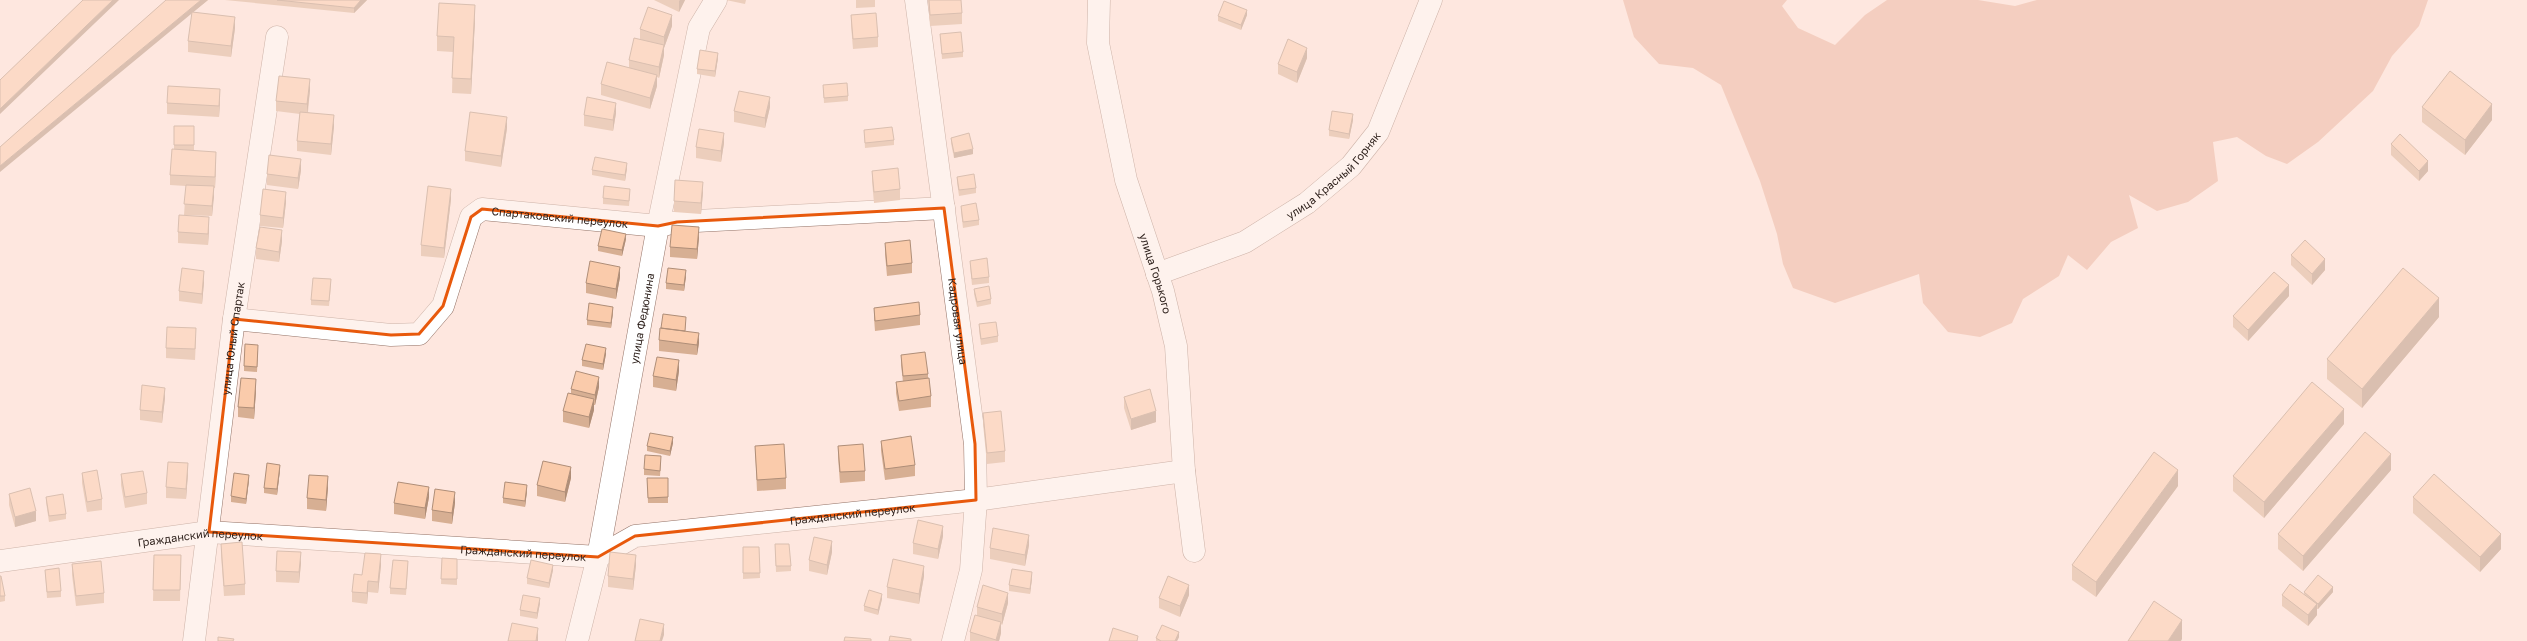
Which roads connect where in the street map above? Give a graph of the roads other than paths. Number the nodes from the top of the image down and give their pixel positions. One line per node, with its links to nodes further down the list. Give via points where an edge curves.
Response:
1 (716, 0): 7 (street, улица Федюнина, via 699,28)
2 (916, 0): 6 (street, Кадровая улица)
3 (1099, 0): 8 (street, улица Горького, via 1098,43 1126,180)
4 (1431, 0): 8 (street, улица Красный Горняк, via 1378,132 1351,166 1307,203 1245,242)
5 (277, 37): 9 (street, улица Юный Спартак)
6 (944, 208): 7 (street, Спартаковский переулок, via 677,222); 11 (street, Кадровая улица, via 975,444)
7 (658, 226): 9 (street, Спартаковский переулок, via 482,209 471,217 443,306 419,334 391,335); 14 (street, улица Федюнина)
8 (1157, 274): 10 (street, улица Горького, via 1176,346)
9 (234, 318): 12 (street, улица Юный Спартак)
10 (1184, 471): 11 (street, Гражданский переулок); 13 (street, улица Горького)
11 (976, 500): 14 (street, Гражданский переулок, via 635,536); 18 (street, Кадровая улица, via 971,570)
12 (209, 532): 14 (street, Гражданский переулок); 15 (street, Гражданский переулок); 16 (street, улица Юный Спартак)
13 (1194, 551)
14 (598, 557): 17 (street, улица Федюнина)
15 (0, 561)
16 (194, 641)
17 (577, 641)
18 (953, 641)

